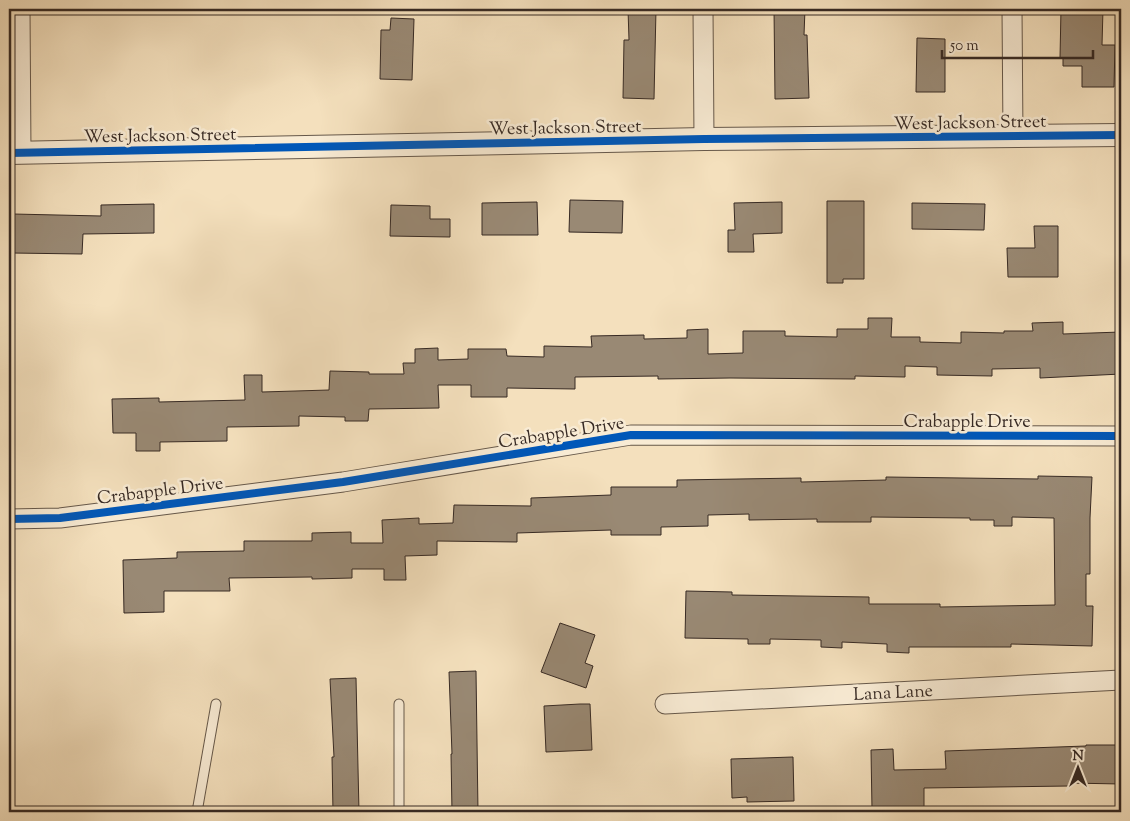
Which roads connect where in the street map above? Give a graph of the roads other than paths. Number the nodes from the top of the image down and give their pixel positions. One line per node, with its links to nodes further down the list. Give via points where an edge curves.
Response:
1 (20, 9): 7 (street)
2 (703, 9): 6 (street)
3 (1012, 9): 5 (street)
4 (1121, 135): 5 (street, West Jackson Street)
5 (1014, 136): 6 (street, West Jackson Street)
6 (704, 139): 7 (street, West Jackson Street)
7 (15, 153)
8 (1121, 436): 9 (street, Crabapple Drive, via 631,435 343,482 60,518)
9 (9, 520)
10 (1121, 680): 13 (street, Lana Lane)
11 (216, 704): 14 (lane)
12 (398, 704): 15 (lane)
13 (665, 704)
14 (197, 812)
15 (398, 812)

